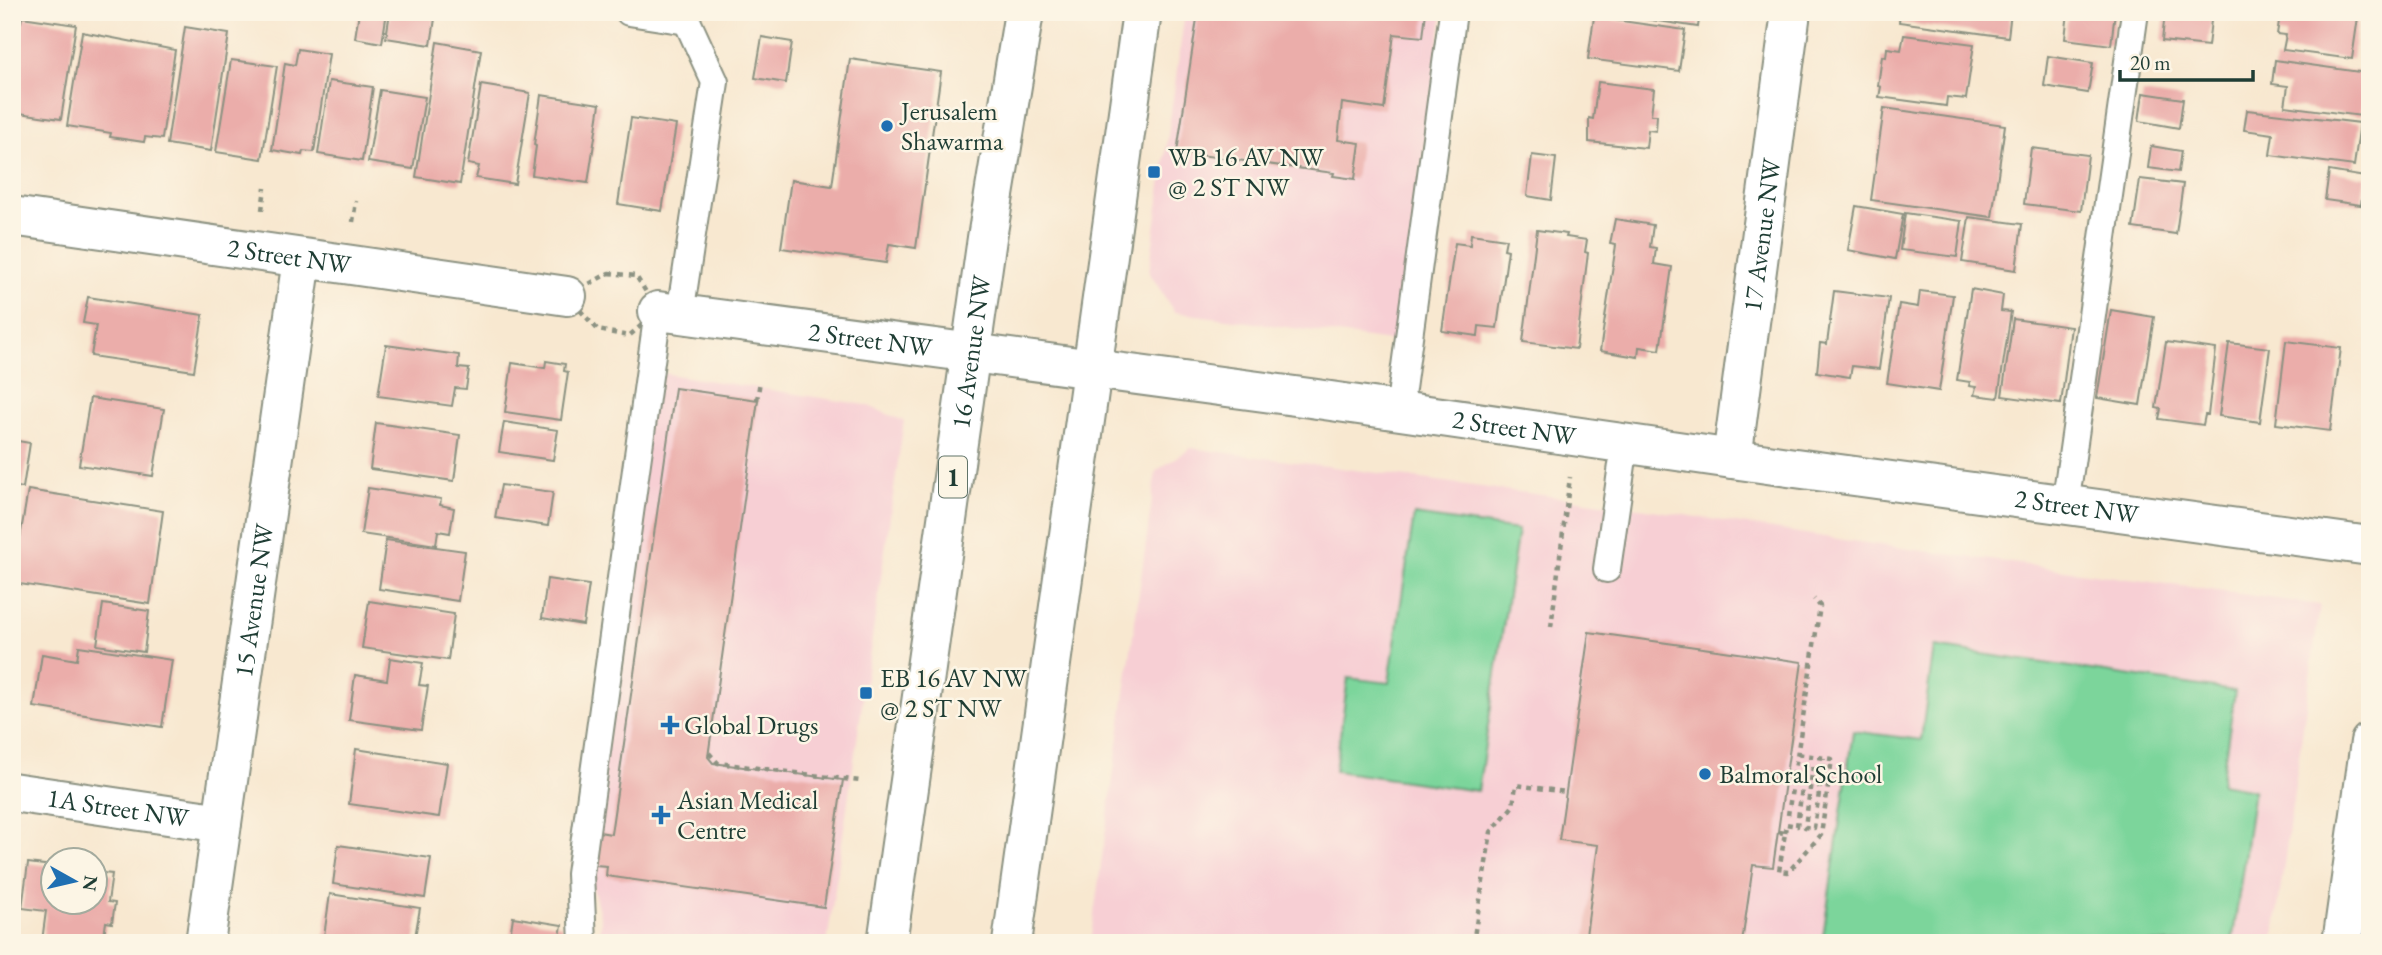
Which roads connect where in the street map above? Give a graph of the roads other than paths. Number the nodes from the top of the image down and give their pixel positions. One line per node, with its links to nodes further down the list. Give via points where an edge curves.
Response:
1 (629, 12): 7 (lane)
2 (1024, 12): 12 (main road, 16 Avenue NW / 1)
3 (1142, 12): 13 (main road)
4 (1453, 12): 14 (lane)
5 (1791, 12): 16 (main road, 17 Avenue NW)
6 (2135, 12): 17 (lane)
7 (687, 17): 11 (lane, via 715,82)
8 (12, 216): 9 (main road, 2 Street NW)
9 (302, 259): 10 (main road, 2 Street NW); 22 (main road, 15 Avenue NW)
10 (567, 296)
11 (669, 313): 12 (main road, 2 Street NW); 24 (lane, via 648,371 580,874)
12 (971, 352): 13 (main road, 2 Street NW); 25 (main road, 16 Avenue NW / 1)
13 (1092, 369): 14 (main road, 2 Street NW); 26 (main road)
14 (1399, 411): 15 (main road, 2 Street NW)
15 (1625, 444): 16 (main road, 2 Street NW); 19 (lane)
16 (1731, 459): 17 (main road, 2 Street NW)
17 (2065, 506): 18 (main road, 2 Street NW)
18 (2370, 546)
19 (1607, 569)
20 (2370, 743): 27 (main road)
21 (12, 792): 22 (main road, 1A Street NW)
22 (222, 823): 23 (main road, 15 Avenue NW)
23 (205, 943)
24 (583, 943)
25 (887, 943)
26 (1012, 943)
27 (2342, 943)

